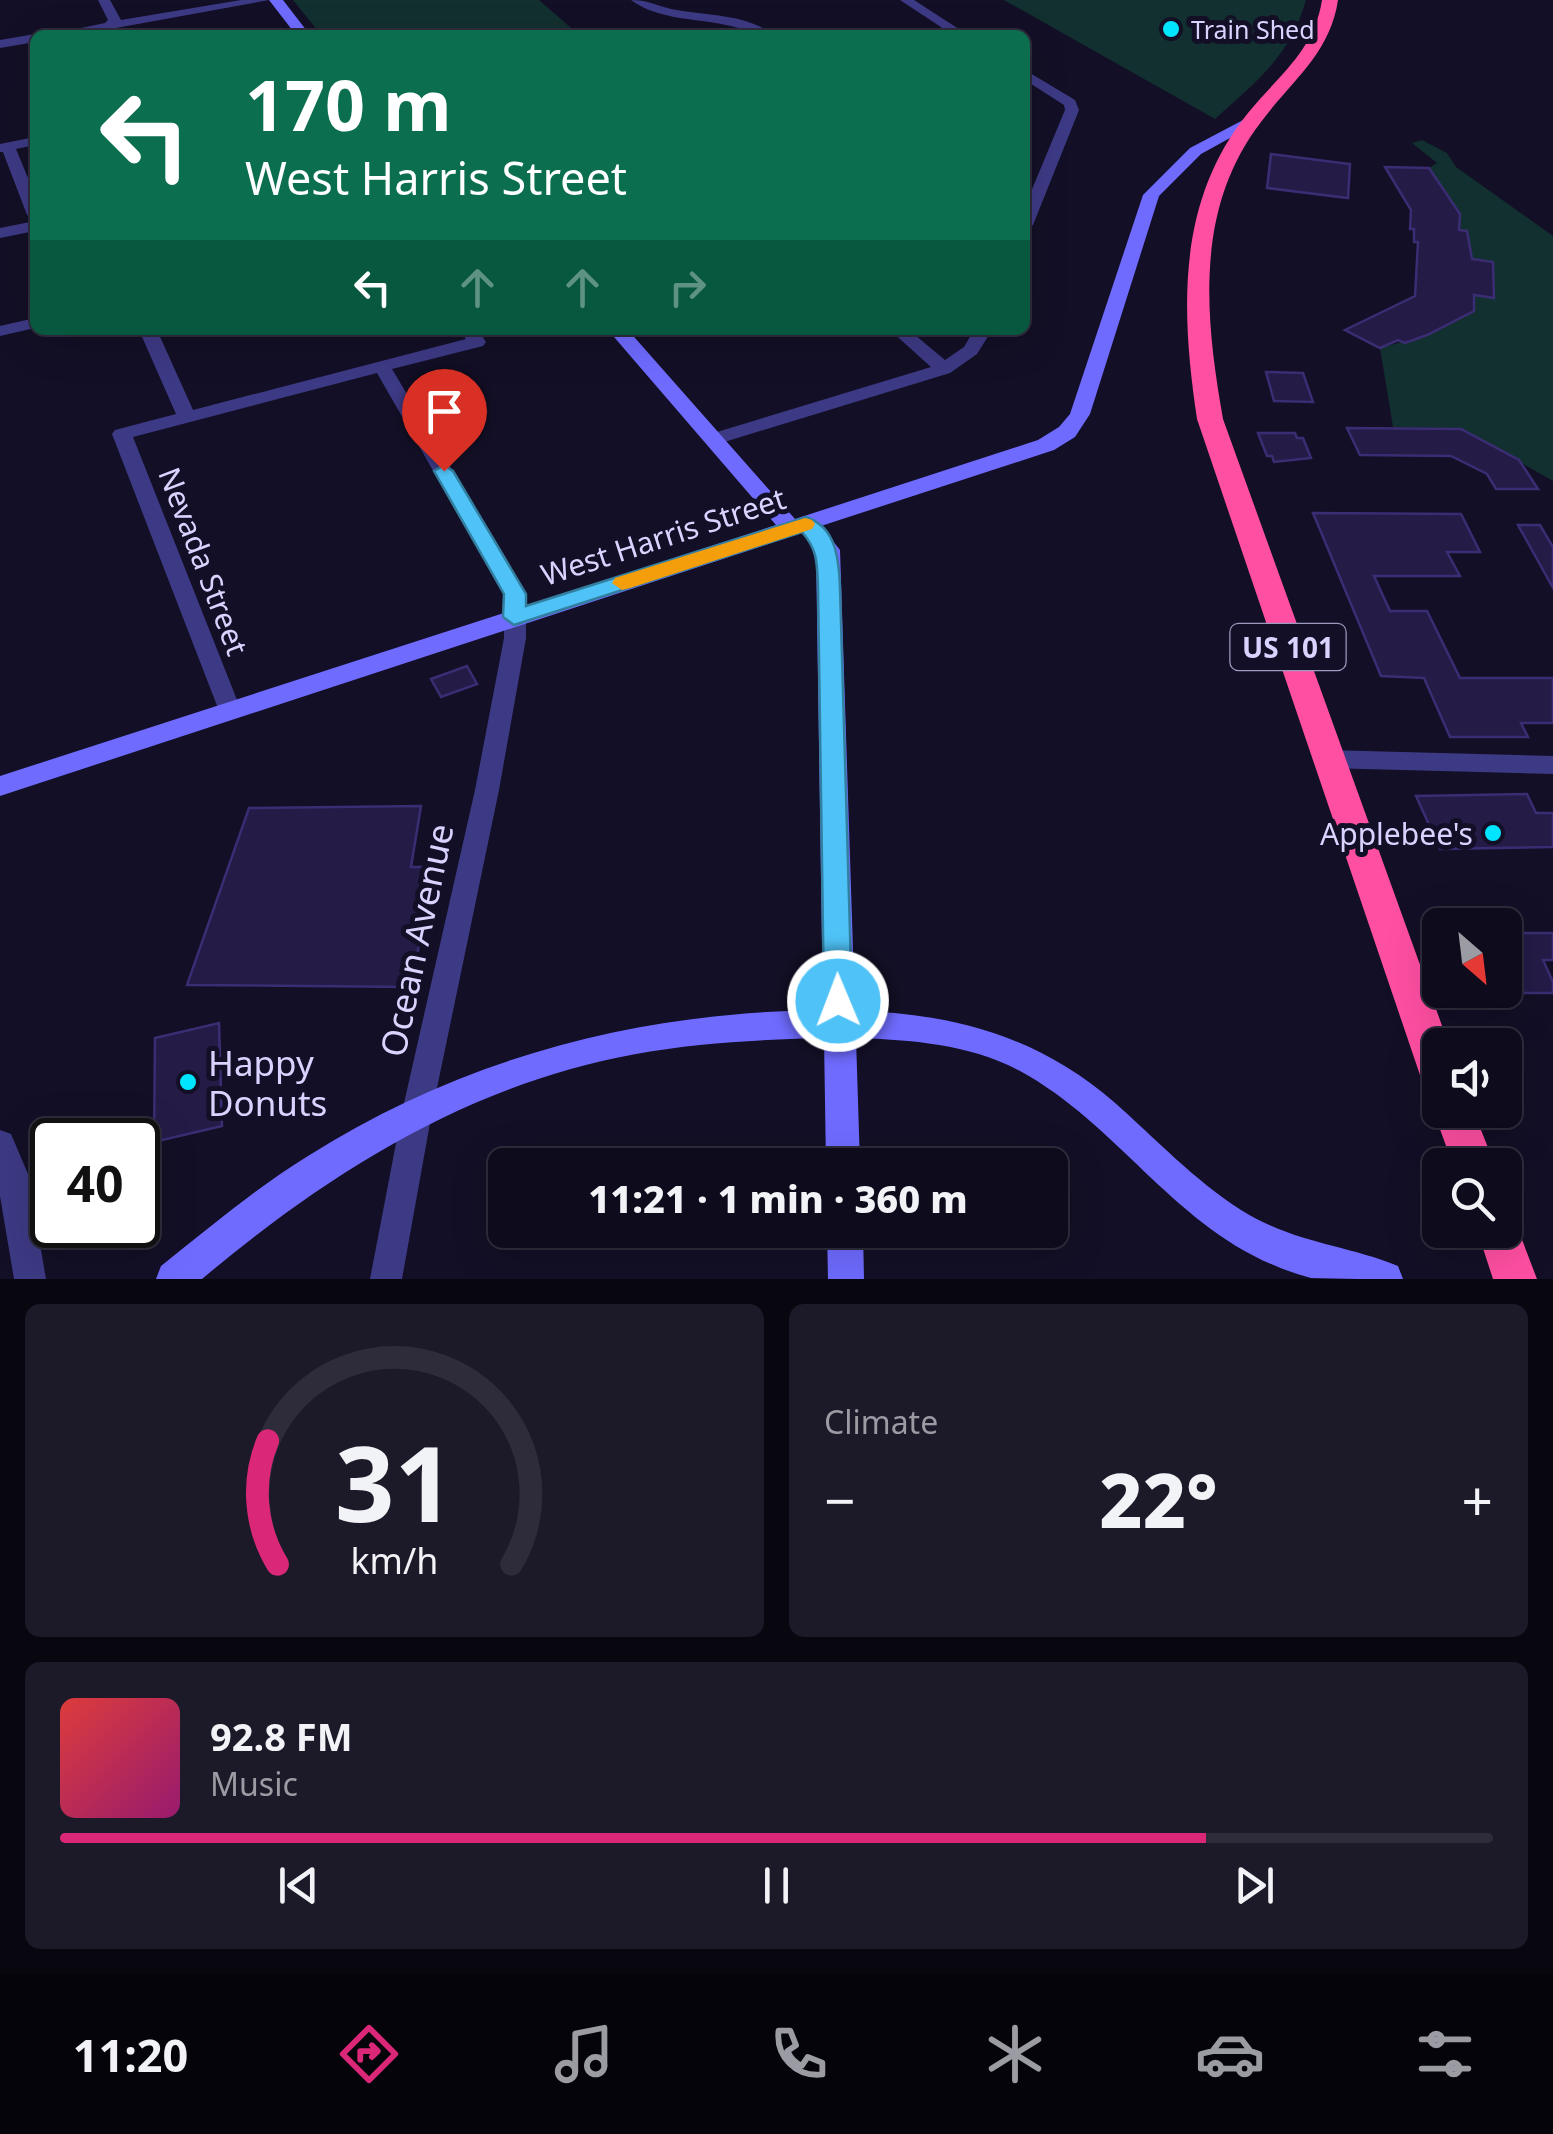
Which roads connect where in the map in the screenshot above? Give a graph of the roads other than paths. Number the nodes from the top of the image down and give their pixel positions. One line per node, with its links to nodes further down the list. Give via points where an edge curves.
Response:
1 (88, 0): 8 (street)
2 (104, 0): 8 (street, via 115,21)
3 (262, 0): 8 (street)
4 (276, 0): 9 (main road)
5 (638, 0): 10 (street)
6 (906, 0): 11 (street)
7 (1330, 0): 15 (highway, US 101, via 1315,52)
8 (111, 30)
9 (299, 30)
10 (758, 30)
11 (954, 30)
12 (30, 39): 13 (street)
13 (0, 44)
14 (1030, 77): 21 (street, via 1072,110)
15 (1250, 122): 18 (highway, US 101); 19 (main road, West Harris Street, via 1206,141)
16 (30, 142): 17 (street)
17 (4, 147): 20 (street)
18 (1224, 164): 19 (main road, via 1200,157); 38 (highway, US 101, via 1199,239 1194,308 1200,365 1210,419)
19 (1174, 165): 35 (main road, West Harris Street, via 1151,194 1080,414 1067,432 1046,446)
20 (30, 205)
21 (1030, 212)
22 (30, 227): 23 (street)
23 (0, 233)
24 (30, 324): 25 (street)
25 (0, 331)
26 (150, 335): 33 (street, Nevada Street)
27 (622, 335): 34 (main road)
28 (906, 335): 32 (street)
29 (980, 335): 32 (street)
30 (473, 336): 31 (street)
31 (382, 367): 33 (street); 36 (street, via 515,594)
32 (944, 369): 34 (street)
33 (187, 418): 37 (street, Nevada Street, via 122,434)
34 (714, 439): 35 (main road)
35 (799, 526): 36 (main road, West Harris Street); 41 (main road, via 828,550)
36 (514, 617): 37 (main road, West Harris Street); 43 (street, Ocean Avenue, via 487,790)
37 (230, 710): 40 (main road, West Harris Street)
38 (1326, 759): 39 (street); 42 (highway, US 101)
39 (1553, 765)
40 (0, 786)
41 (838, 1024): 43 (main road, via 725,1025 635,1038 504,1075); 45 (main road); 52 (main road, via 929,1027 978,1038 1033,1062 1103,1111 1210,1210 1272,1247 1331,1269)
42 (1423, 1028)
43 (417, 1112): 49 (main road, via 301,1176); 50 (street, Ocean Avenue)
44 (0, 1144): 48 (street, via 12,1174)
45 (842, 1148)
46 (845, 1248): 51 (main road)
47 (1504, 1248): 53 (highway)
48 (30, 1279)
49 (174, 1279)
50 (386, 1279)
51 (846, 1279)
52 (1385, 1279)
53 (1515, 1279)

